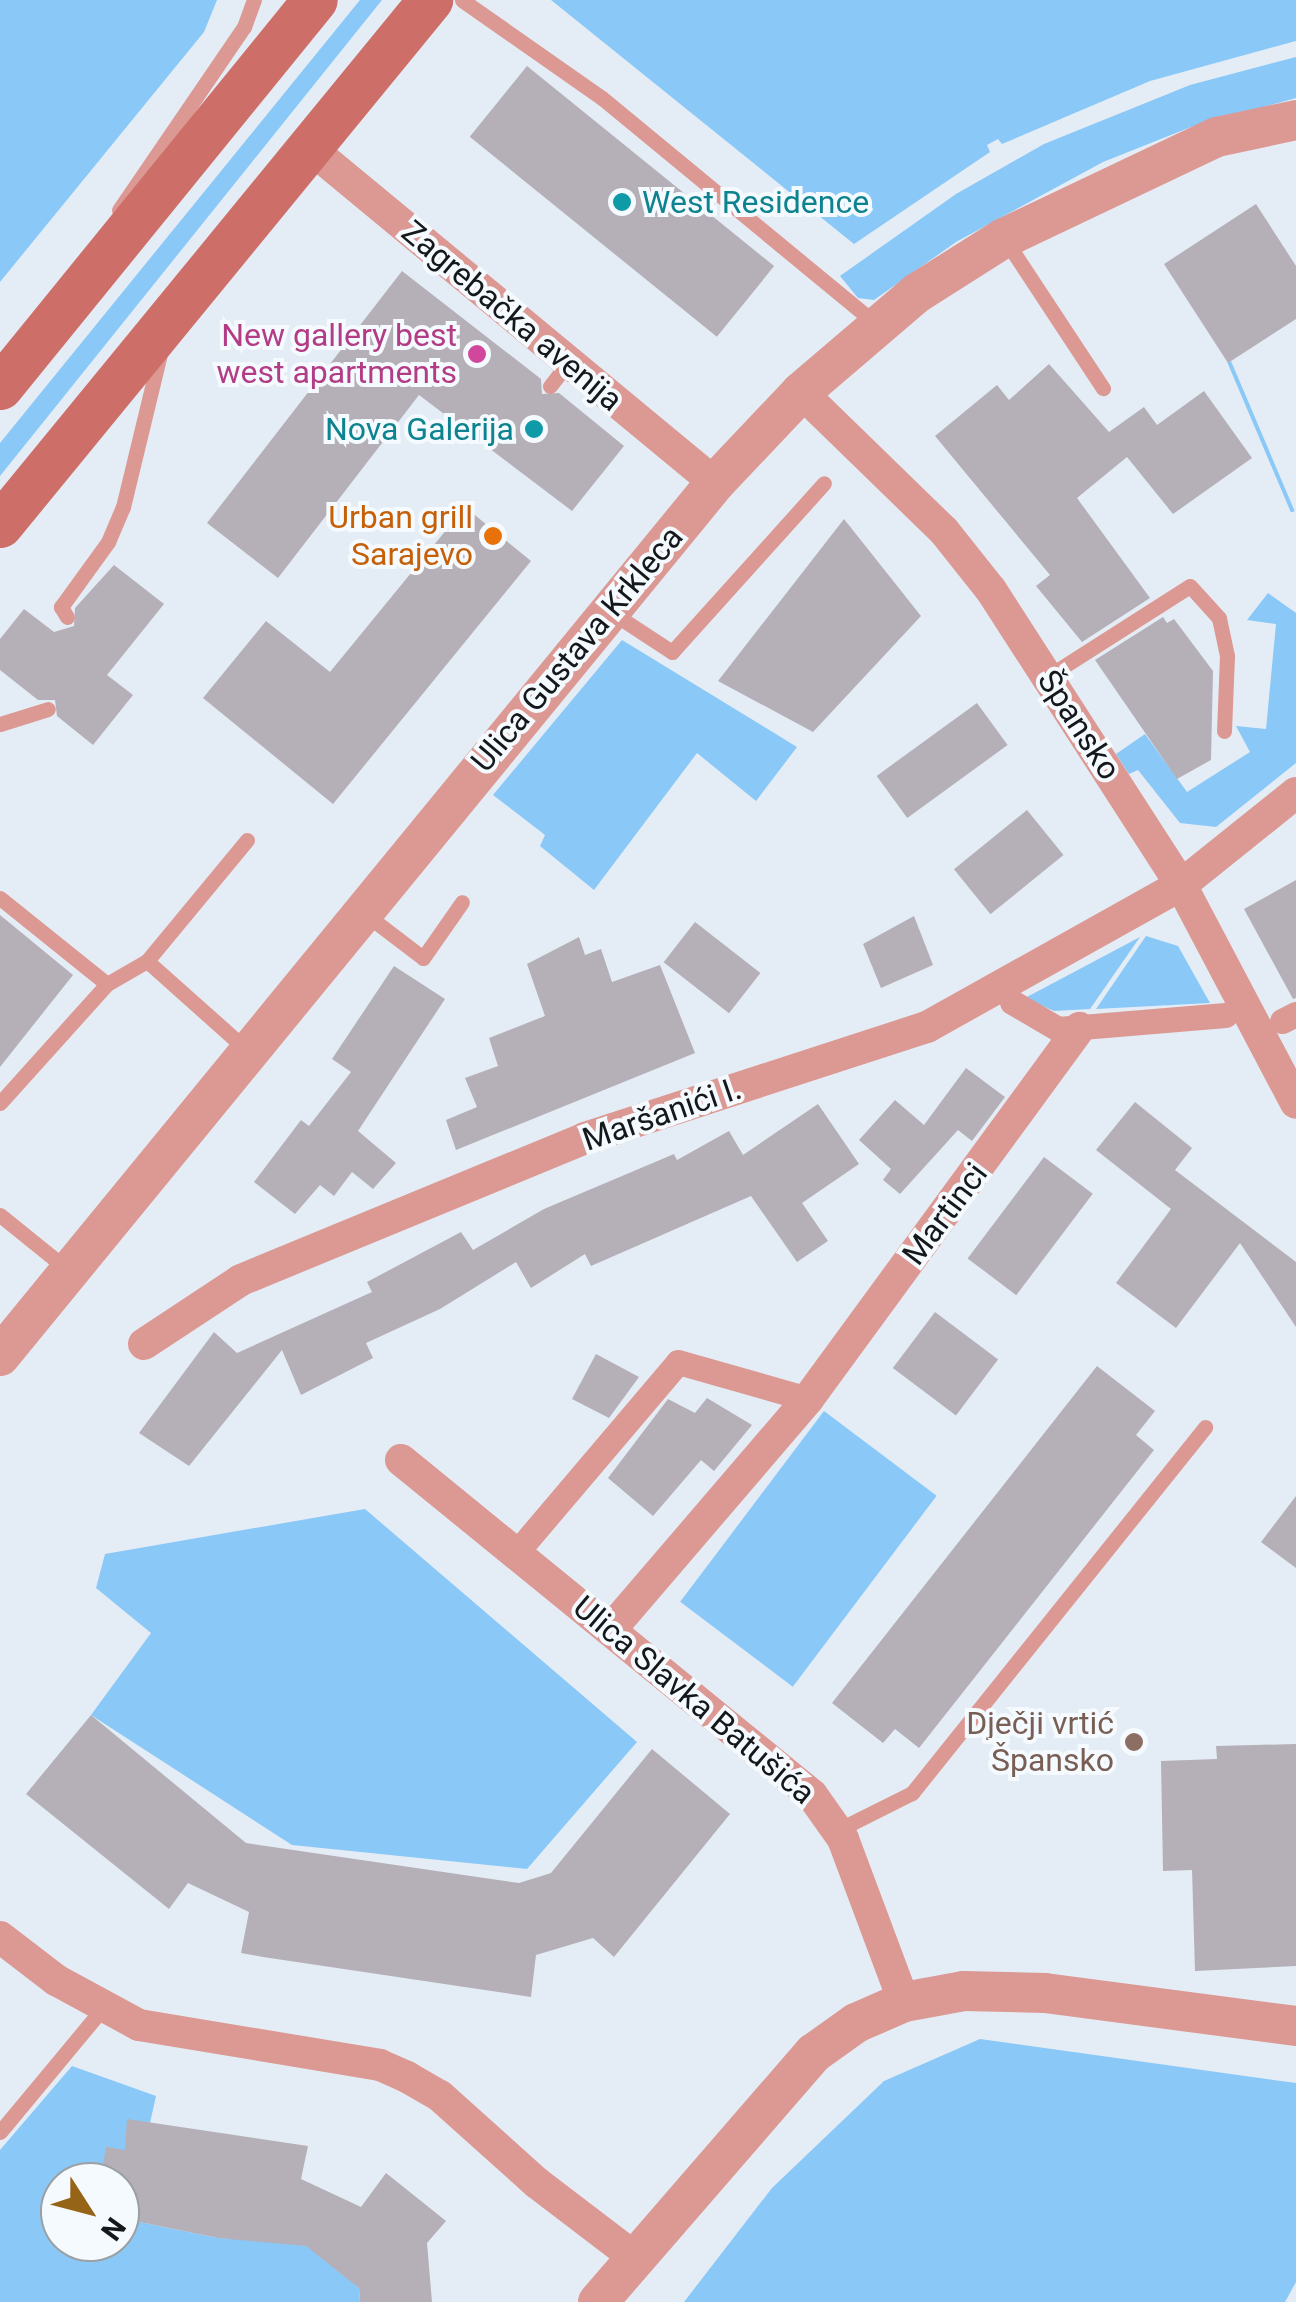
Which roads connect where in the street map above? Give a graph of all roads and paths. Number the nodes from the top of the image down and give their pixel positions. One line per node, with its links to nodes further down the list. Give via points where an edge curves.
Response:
1 (254, 0): 8 (lane, via 244,27 129,192)
2 (316, 0): 8 (main road)
3 (430, 0): 6 (main road)
4 (462, 0): 10 (lane, via 602,98)
5 (1296, 120): 7 (street, Ulica Gustava Krkleca, via 1217,137)
6 (310, 148): 9 (main road); 15 (street, Zagrebačka avenija, via 560,374)
7 (1004, 238): 10 (street, Ulica Gustava Krkleca); 12 (lane)
8 (84, 286): 11 (main road)
9 (166, 326): 16 (main road); 18 (lane, via 124,507 108,542 61,607)
10 (878, 326): 13 (street, Ulica Gustava Krkleca)
11 (0, 387)
12 (1103, 388)
13 (801, 392): 15 (street, Ulica Gustava Krkleca); 19 (street, Špansko, via 964,555)
14 (824, 482): 17 (lane, via 672,652)
15 (715, 483): 17 (street, Ulica Gustava Krkleca)
16 (0, 525)
17 (610, 610): 28 (street, Ulica Gustava Krkleca)
18 (67, 617)
19 (1047, 677): 22 (lane, via 1190,586 1219,618 1227,656); 25 (street, Špansko)
20 (48, 708): 21 (lane)
21 (0, 724)
22 (1224, 731)
23 (1296, 793): 25 (street, Maršanići I.)
24 (247, 840): 29 (lane)
25 (1181, 884): 36 (street, Špansko); 39 (street, Maršanići I., via 927,1026 585,1138 241,1280)
26 (0, 898): 30 (lane)
27 (462, 902): 28 (lane, via 423,958)
28 (361, 911): 34 (street, Ulica Gustava Krkleca)
29 (147, 961): 30 (lane); 34 (lane)
30 (107, 984): 35 (lane)
31 (1012, 1002): 33 (street, via 1058,1029)
32 (1225, 1015): 33 (street)
33 (1080, 1028): 41 (street, Martinci)
34 (248, 1051): 38 (street, Ulica Gustava Krkleca)
35 (0, 1103)
36 (1296, 1103)
37 (0, 1215): 38 (lane)
38 (69, 1270): 40 (street, Ulica Gustava Krkleca)
39 (144, 1344)
40 (0, 1356)
41 (808, 1398): 44 (street, via 678,1362); 45 (street, Martinci)
42 (1205, 1427): 46 (lane, via 912,1793)
43 (401, 1460): 44 (street, Ulica Slavka Batušića)
44 (516, 1553): 45 (street, Ulica Slavka Batušića)
45 (612, 1628): 46 (street, Ulica Slavka Batušića, via 781,1766)
46 (838, 1830): 48 (street, Ulica Slavka Batušića)
47 (0, 1937): 49 (street)
48 (904, 2002): 50 (street, via 964,1990 1046,1993); 52 (street, via 856,2023 814,2053)
49 (103, 2008): 51 (lane); 52 (street, via 174,2034 380,2065 407,2077 440,2096)
50 (1296, 2026)
51 (0, 2132)
52 (634, 2257): 53 (street)
53 (598, 2302)

